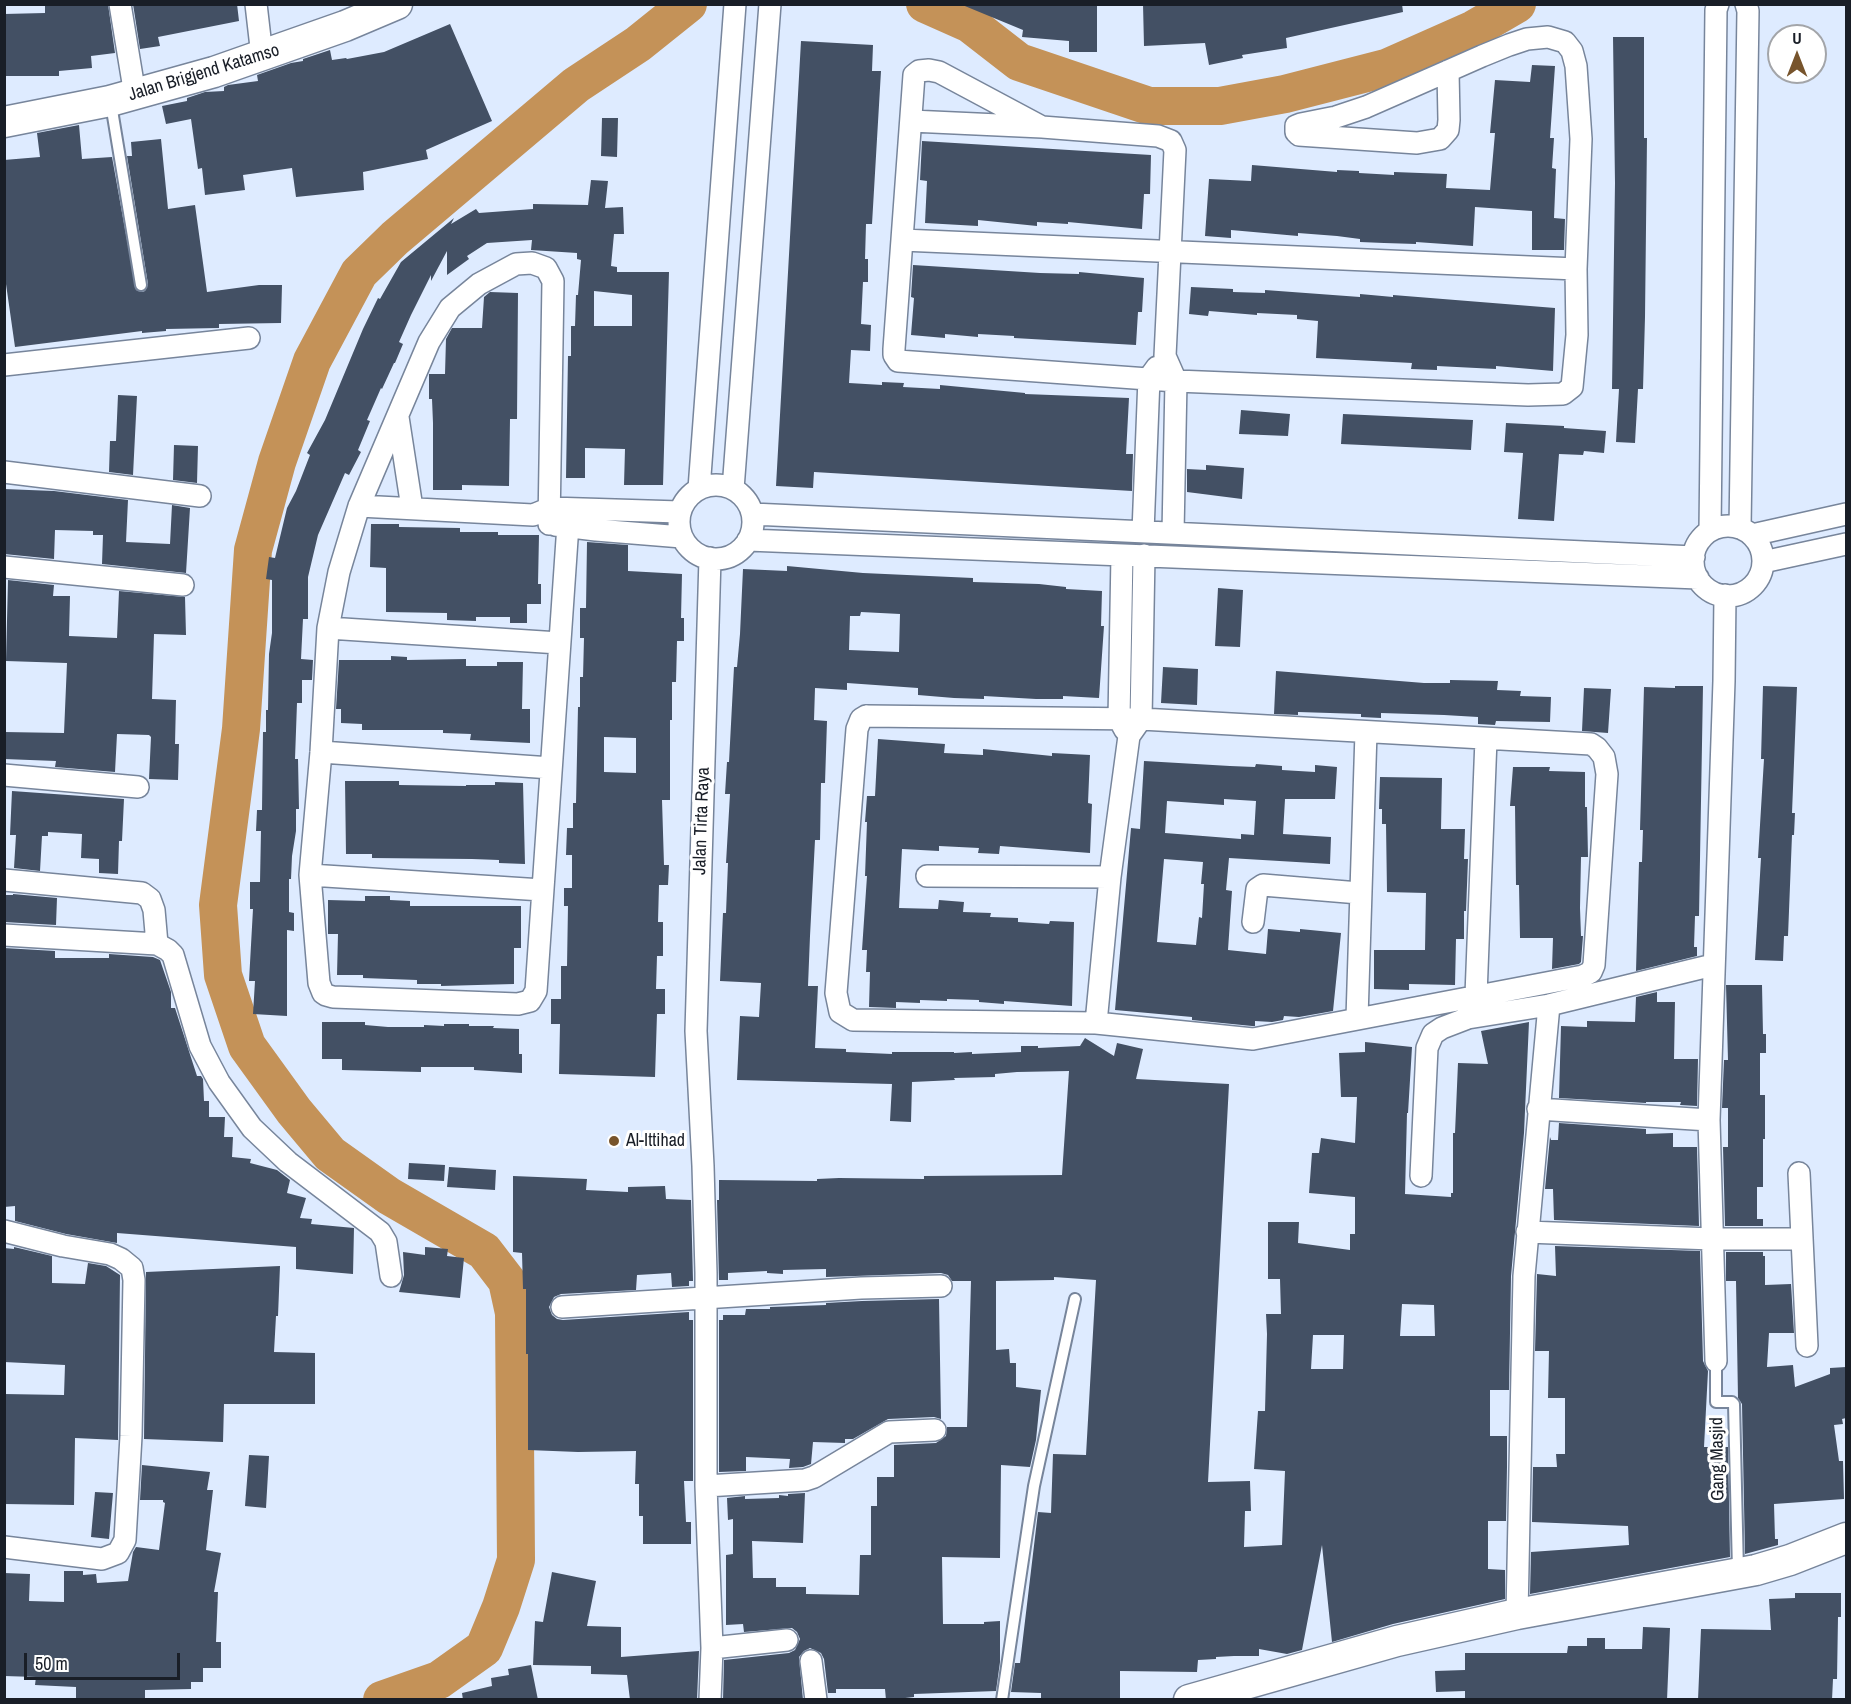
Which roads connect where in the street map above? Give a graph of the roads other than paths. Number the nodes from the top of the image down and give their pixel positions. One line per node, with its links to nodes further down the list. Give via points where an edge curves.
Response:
1 (120, 4): 12 (street)
2 (256, 4): 10 (street)
3 (397, 4): 10 (street, Jalan Brigjend Katamso)
4 (1718, 4): 38 (street)
5 (1746, 4): 39 (street)
6 (735, 7): 8 (street)
7 (770, 9): 9 (street)
8 (734, 36): 9 (street); 13 (street)
9 (768, 36): 14 (street)
10 (262, 56): 12 (street, Jalan Brigjend Katamso)
11 (1448, 71): 11 (street, via 1448,130 1440,139 1417,143 1296,132 1296,126 1366,107); 20 (street, via 1527,39 1560,39 1572,51 1581,112)
12 (122, 98): 16 (street, Jalan Brigjend Katamso); 21 (lane)
13 (728, 115): 14 (street); 29 (street)
14 (762, 117): 30 (street)
15 (911, 121): 17 (street); 17 (street, via 914,75 929,70); 18 (street)
16 (4, 122)
17 (1042, 127): 19 (street, via 1158,136 1171,141 1175,150)
18 (902, 240): 19 (street); 25 (street, via 894,349 898,361)
19 (1170, 252): 20 (street); 23 (street)
20 (1576, 269): 26 (street, via 1577,335 1572,387 1563,394)
21 (141, 285)
22 (249, 338): 24 (street)
23 (1165, 356): 25 (street); 26 (street)
24 (4, 365)
25 (1149, 378): 26 (street); 40 (street)
26 (1176, 381): 41 (street)
27 (398, 416): 32 (street); 33 (street); 37 (street, via 429,342 450,308 479,285 516,264 532,263 546,268 554,281)
28 (4, 472): 31 (street)
29 (699, 489): 30 (street, via 710,485); 34 (street, via 687,498)
30 (733, 489): 35 (street, via 742,495)
31 (200, 496)
32 (359, 506): 33 (street); 54 (street, via 339,572)
33 (412, 508): 37 (street)
34 (680, 512): 37 (street); 42 (street)
35 (752, 514): 40 (street); 43 (street)
36 (1846, 514): 39 (street)
37 (554, 517): 42 (street); 55 (street)
38 (1710, 531): 39 (street, via 1726,526); 47 (street, via 1699,542)
39 (1746, 531): 49 (street, via 1758,542)
40 (1143, 532): 41 (street)
41 (1173, 533): 47 (street)
42 (682, 537): 48 (street, via 689,547)
43 (748, 540): 45 (street); 48 (street, via 732,555)
44 (1846, 544): 49 (street)
45 (1122, 555): 46 (street); 56 (street)
46 (1144, 555): 51 (street); 56 (street)
47 (1694, 557): 51 (street)
48 (710, 558): 87 (street, Jalan Tirta Raya, via 696,1031)
49 (1763, 562): 53 (street, via 1759,578 1752,586 1744,592)
50 (4, 567): 52 (street)
51 (1698, 578): 53 (street, via 1714,592)
52 (183, 585)
53 (1725, 595): 72 (street)
54 (328, 628): 55 (street); 59 (street)
55 (559, 643): 60 (street)
56 (1129, 724): 57 (street); 65 (street); 76 (street, via 875,716 861,719 857,729 836,993 840,1012 853,1020)
57 (1366, 732): 58 (street); 68 (street)
58 (1486, 739): 73 (street); 73 (street, via 1590,744 1604,757 1607,774 1595,960 1591,972)
59 (321, 752): 60 (street); 63 (street)
60 (551, 768): 67 (street)
61 (4, 775): 62 (street)
62 (138, 787)
63 (310, 875): 67 (street); 67 (street, via 319,983 323,993 333,998 518,1004 530,1001 536,991)
64 (927, 876): 65 (street)
65 (1110, 877): 76 (street)
66 (4, 880): 71 (street, via 142,893 150,899 154,910)
67 (542, 890)
68 (1359, 893): 69 (street, via 1263,885 1257,889); 75 (street)
69 (1253, 922)
70 (4, 935): 71 (street)
71 (157, 944): 85 (street, via 173,955 200,1046 219,1082 252,1128 288,1162 380,1232 386,1242)
72 (1713, 965): 74 (street); 78 (street)
73 (1476, 995): 75 (street)
74 (1549, 1005): 77 (street); 80 (street, via 1468,1018 1433,1034 1427,1048)
75 (1357, 1018): 76 (street, via 1253,1039)
76 (1096, 1023)
77 (1538, 1109): 78 (street); 82 (street)
78 (1709, 1120): 83 (street)
79 (1799, 1173): 84 (street)
80 (1421, 1176)
81 (4, 1231): 95 (street, via 110,1254 132,1268 134,1280 125,1540 118,1553 102,1559)
82 (1527, 1232): 83 (street); 97 (street)
83 (1712, 1239): 84 (street); 91 (street)
84 (1802, 1239): 90 (street)
85 (391, 1276)
86 (941, 1286): 87 (street)
87 (706, 1297): 89 (street); 93 (street, Jalan Tirta Raya)
88 (1075, 1299): 103 (lane, via 1034,1486)
89 (562, 1307)
90 (1807, 1346)
91 (1716, 1360): 96 (lane, Gang Masjid, via 1716,1402 1734,1404)
92 (935, 1430): 93 (street, via 889,1432 805,1480)
93 (706, 1486): 99 (street, Jalan Tirta Raya)
94 (1846, 1538): 96 (street, via 1790,1560)
95 (4, 1547)
96 (1738, 1574): 97 (street)
97 (1517, 1614): 104 (street, via 1396,1641)
98 (787, 1640): 99 (street)
99 (712, 1648): 101 (street, Jalan Tirta Raya)
100 (811, 1661): 102 (street)
101 (710, 1700)
102 (816, 1700)
103 (1002, 1700)
104 (1189, 1700)

